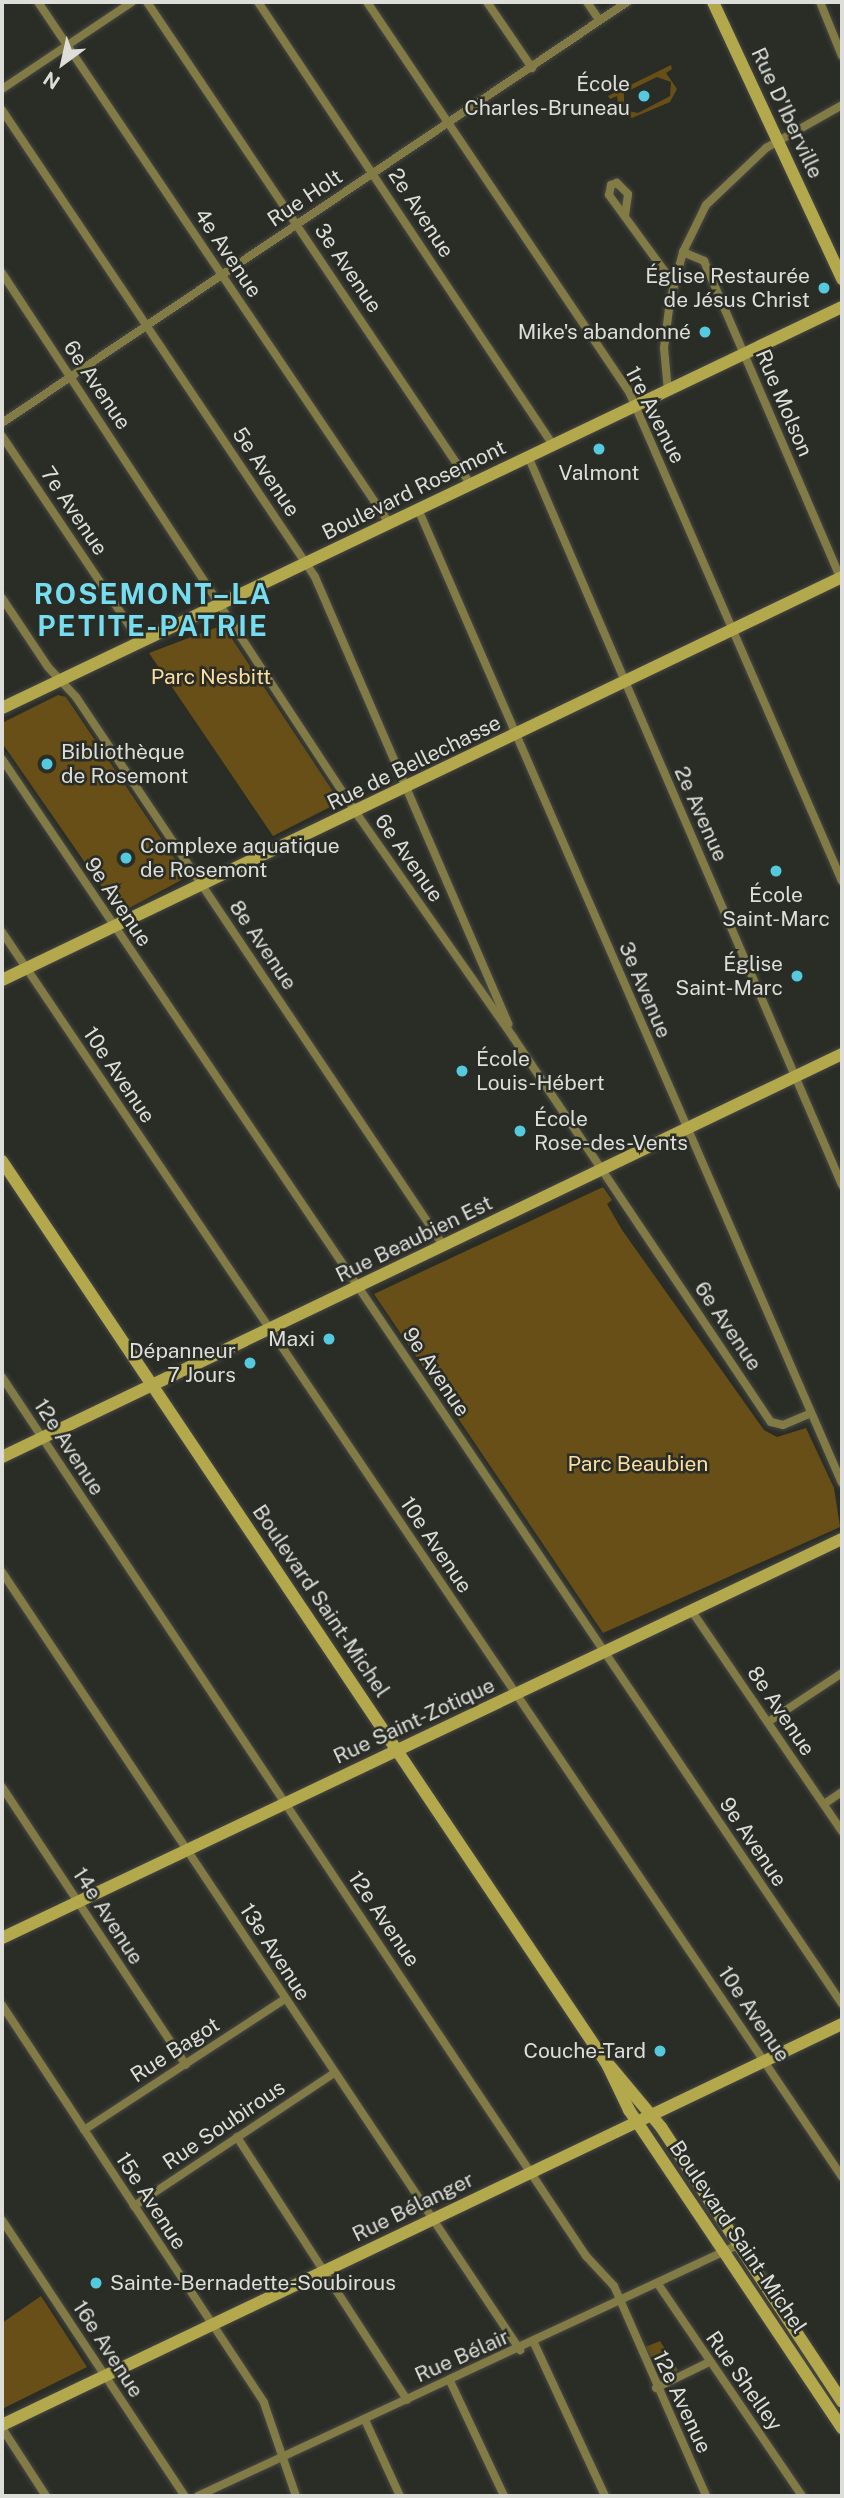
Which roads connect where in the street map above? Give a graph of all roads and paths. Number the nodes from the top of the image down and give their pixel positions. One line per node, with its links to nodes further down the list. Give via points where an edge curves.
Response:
1 (38, 2): 12 (street, 4e Avenue)
2 (132, 2): 12 (street)
3 (148, 2): 22 (street, 3e Avenue)
4 (258, 2): 20 (street, 2e Avenue)
5 (367, 2): 18 (street, 1re Avenue)
6 (487, 2): 14 (street)
7 (587, 2): 11 (street)
8 (627, 2): 11 (street, Rue Holt)
9 (713, 2): 19 (street, Rue D'Iberville)
10 (820, 2): 13 (street)
11 (599, 20): 14 (street, Rue Holt)
12 (67, 45): 15 (street); 25 (street, 4e Avenue)
13 (842, 55)
14 (532, 68): 18 (street, Rue Holt)
15 (2, 89)
16 (842, 105): 19 (street)
17 (2, 110): 29 (street, 5e Avenue)
18 (448, 123): 20 (street, Rue Holt); 33 (street, 1re Avenue)
19 (779, 141): 23 (street, via 722,187 700,215); 26 (street, Rue D'Iberville)
20 (374, 173): 22 (street, Rue Holt); 36 (street, 2e Avenue)
21 (625, 216): 27 (street)
22 (298, 224): 25 (street, Rue Holt); 38 (street, 3e Avenue)
23 (683, 252): 27 (street); 30 (street, Rue Molson, via 704,261)
24 (2, 273): 31 (street, 6e Avenue)
25 (222, 275): 29 (street, Rue Holt); 40 (street, 4e Avenue)
26 (842, 279)
27 (674, 284): 32 (street, via 664,348)
28 (842, 307): 30 (street, Boulevard Rosemont)
29 (146, 326): 31 (street, Rue Holt); 41 (street, 5e Avenue)
30 (744, 354): 32 (street, Boulevard Rosemont); 42 (street, Rue Molson)
31 (70, 377): 34 (street, Rue Holt); 44 (street, 6e Avenue)
32 (667, 391): 33 (street, Boulevard Rosemont)
33 (635, 406): 36 (street, Boulevard Rosemont); 45 (street, 1re Avenue)
34 (2, 423)
35 (2, 436): 46 (street, 7e Avenue)
36 (553, 445): 37 (street, Boulevard Rosemont)
37 (528, 456): 38 (street, Boulevard Rosemont); 48 (street, 2e Avenue)
38 (471, 485): 39 (street, Boulevard Rosemont)
39 (418, 509): 40 (street, Boulevard Rosemont); 50 (street, 3e Avenue)
40 (389, 523): 41 (street, Boulevard Rosemont)
41 (306, 563): 44 (street, Boulevard Rosemont); 52 (street, 5e Avenue)
42 (842, 579): 45 (street, Rue de Bellechasse)
43 (2, 598): 47 (street, 8e Avenue)
44 (221, 604): 46 (street, Boulevard Rosemont); 53 (street, 6e Avenue)
45 (734, 630): 48 (street, Rue de Bellechasse); 54 (street, 1re Avenue)
46 (140, 641): 47 (street, Boulevard Rosemont)
47 (61, 681): 49 (street, Boulevard Rosemont); 55 (street, 8e Avenue)
48 (624, 682): 50 (street, Rue de Bellechasse); 62 (street, 2e Avenue)
49 (2, 708)
50 (515, 735): 52 (street, Rue de Bellechasse); 63 (street, 3e Avenue)
51 (2, 759): 56 (street, 9e Avenue)
52 (407, 788): 53 (street, Rue de Bellechasse); 60 (street, 5e Avenue)
53 (356, 812): 55 (street, Rue de Bellechasse); 60 (street, 6e Avenue)
54 (842, 881)
55 (201, 884): 56 (street, Rue de Bellechasse); 67 (street, 8e Avenue)
56 (114, 926): 58 (street, Rue de Bellechasse); 68 (street, 9e Avenue)
57 (2, 932): 58 (street, 10e Avenue)
58 (26, 968): 59 (street, Rue de Bellechasse); 69 (street, 10e Avenue)
59 (2, 980)
60 (513, 1037): 65 (street, 6e Avenue)
61 (842, 1054): 62 (street, Rue Beaubien Est)
62 (795, 1077): 63 (street, Rue Beaubien Est); 66 (street, 2e Avenue)
63 (686, 1129): 65 (street, Rue Beaubien Est); 72 (street, 3e Avenue)
64 (2, 1161): 71 (street, Boulevard Saint-Michel)
65 (600, 1170): 67 (street, Rue Beaubien Est); 72 (street, 6e Avenue, via 771,1422 783,1425)
66 (842, 1185)
67 (443, 1245): 68 (street, Rue Beaubien Est)
68 (358, 1287): 69 (street, Rue Beaubien Est); 79 (street, 9e Avenue)
69 (272, 1329): 71 (street, Rue Beaubien Est); 81 (street, 10e Avenue)
70 (2, 1377): 73 (street, 12e Avenue)
71 (152, 1386): 73 (street, Rue Beaubien Est); 83 (street, Boulevard Saint-Michel)
72 (809, 1414): 75 (street, 3e Avenue)
73 (42, 1437): 74 (street, Rue Beaubien Est); 86 (street, 12e Avenue)
74 (2, 1457)
75 (842, 1483)
76 (842, 1539): 78 (street, Rue Saint-Zotique)
77 (2, 1572): 89 (street, 13e Avenue)
78 (691, 1610): 79 (street, Rue Saint-Zotique); 82 (street, 8e Avenue)
79 (604, 1652): 81 (street, Rue Saint-Zotique); 93 (street, 9e Avenue)
80 (842, 1673): 82 (street)
81 (516, 1694): 83 (street, Rue Saint-Zotique); 96 (street, 10e Avenue)
82 (768, 1722): 87 (street, 8e Avenue)
83 (398, 1750): 86 (street, Rue Saint-Zotique); 97 (street, Boulevard Saint-Michel)
84 (2, 1787): 90 (street, 14e Avenue)
85 (842, 1792): 87 (street)
86 (286, 1804): 89 (street, Rue Saint-Zotique); 104 (street, 12e Avenue)
87 (824, 1804): 88 (street, 8e Avenue)
88 (842, 1831)
89 (187, 1851): 90 (street, Rue Saint-Zotique); 92 (street, 13e Avenue)
90 (78, 1903): 91 (street, Rue Saint-Zotique); 98 (street, 14e Avenue)
91 (2, 1938)
92 (285, 1999): 98 (street, Rue Bagot); 99 (street, 13e Avenue)
93 (842, 2004)
94 (2, 2005): 102 (street, 15e Avenue)
95 (842, 2024): 96 (street, Rue Bélanger)
96 (764, 2061): 100 (street, Rue Bélanger); 105 (street, 10e Avenue)
97 (607, 2064): 100 (street, Boulevard Saint-Michel); 101 (street, Boulevard Saint-Michel)
98 (186, 2065): 102 (street, Rue Bagot)
99 (334, 2073): 103 (street, Rue Soubirous); 107 (street, 13e Avenue)
100 (652, 2115): 101 (street, Rue Bélanger); 109 (street, Boulevard Saint-Michel)
101 (638, 2122): 104 (street, Rue Bélanger); 110 (street, Boulevard Saint-Michel)
102 (84, 2130): 106 (street, 15e Avenue)
103 (237, 2137): 106 (street, Rue Soubirous); 111 (street)
104 (531, 2172): 107 (street, Rue Bélanger); 113 (street, 12e Avenue, via 590,2261 614,2286)
105 (842, 2177)
106 (134, 2206): 114 (street, 15e Avenue)
107 (432, 2219): 111 (street, Rue Bélanger); 116 (street, 13e Avenue)
108 (2, 2220): 118 (street, 16e Avenue)
109 (738, 2245): 110 (street, Rue Bélair); 122 (street, Boulevard Saint-Michel)
110 (725, 2253): 112 (street, Rue Bélair); 125 (street, Boulevard Saint-Michel)
111 (325, 2270): 114 (street, Rue Bélanger); 121 (street)
112 (659, 2284): 113 (street, Rue Bélair); 117 (street, Rue Shelley)
113 (619, 2303): 115 (street, Rue Bélair); 120 (street, 12e Avenue)
114 (213, 2324): 118 (street, Rue Bélanger); 126 (street, 15e Avenue, via 267,2408)
115 (534, 2343): 116 (street, Rue Bélair); 133 (street)
116 (520, 2350): 119 (street, Rue Bélair)
117 (709, 2362): 120 (street); 135 (street, Rue Shelley)
118 (104, 2376): 124 (street, Rue Bélanger); 128 (street, 16e Avenue)
119 (450, 2381): 121 (street, Rue Bélair); 132 (street)
120 (656, 2388): 134 (street, 12e Avenue)
121 (407, 2400): 123 (street, Rue Bélair)
122 (842, 2402)
123 (365, 2420): 126 (street, Rue Bélair); 131 (street)
124 (2, 2426): 127 (street)
125 (842, 2428)
126 (281, 2457): 129 (street, Rue Bélair); 130 (street, 15e Avenue)
127 (46, 2496)
128 (185, 2496)
129 (198, 2496)
130 (296, 2496)
131 (400, 2496)
132 (504, 2496)
133 (605, 2496)
134 (706, 2496)
135 (802, 2496)

